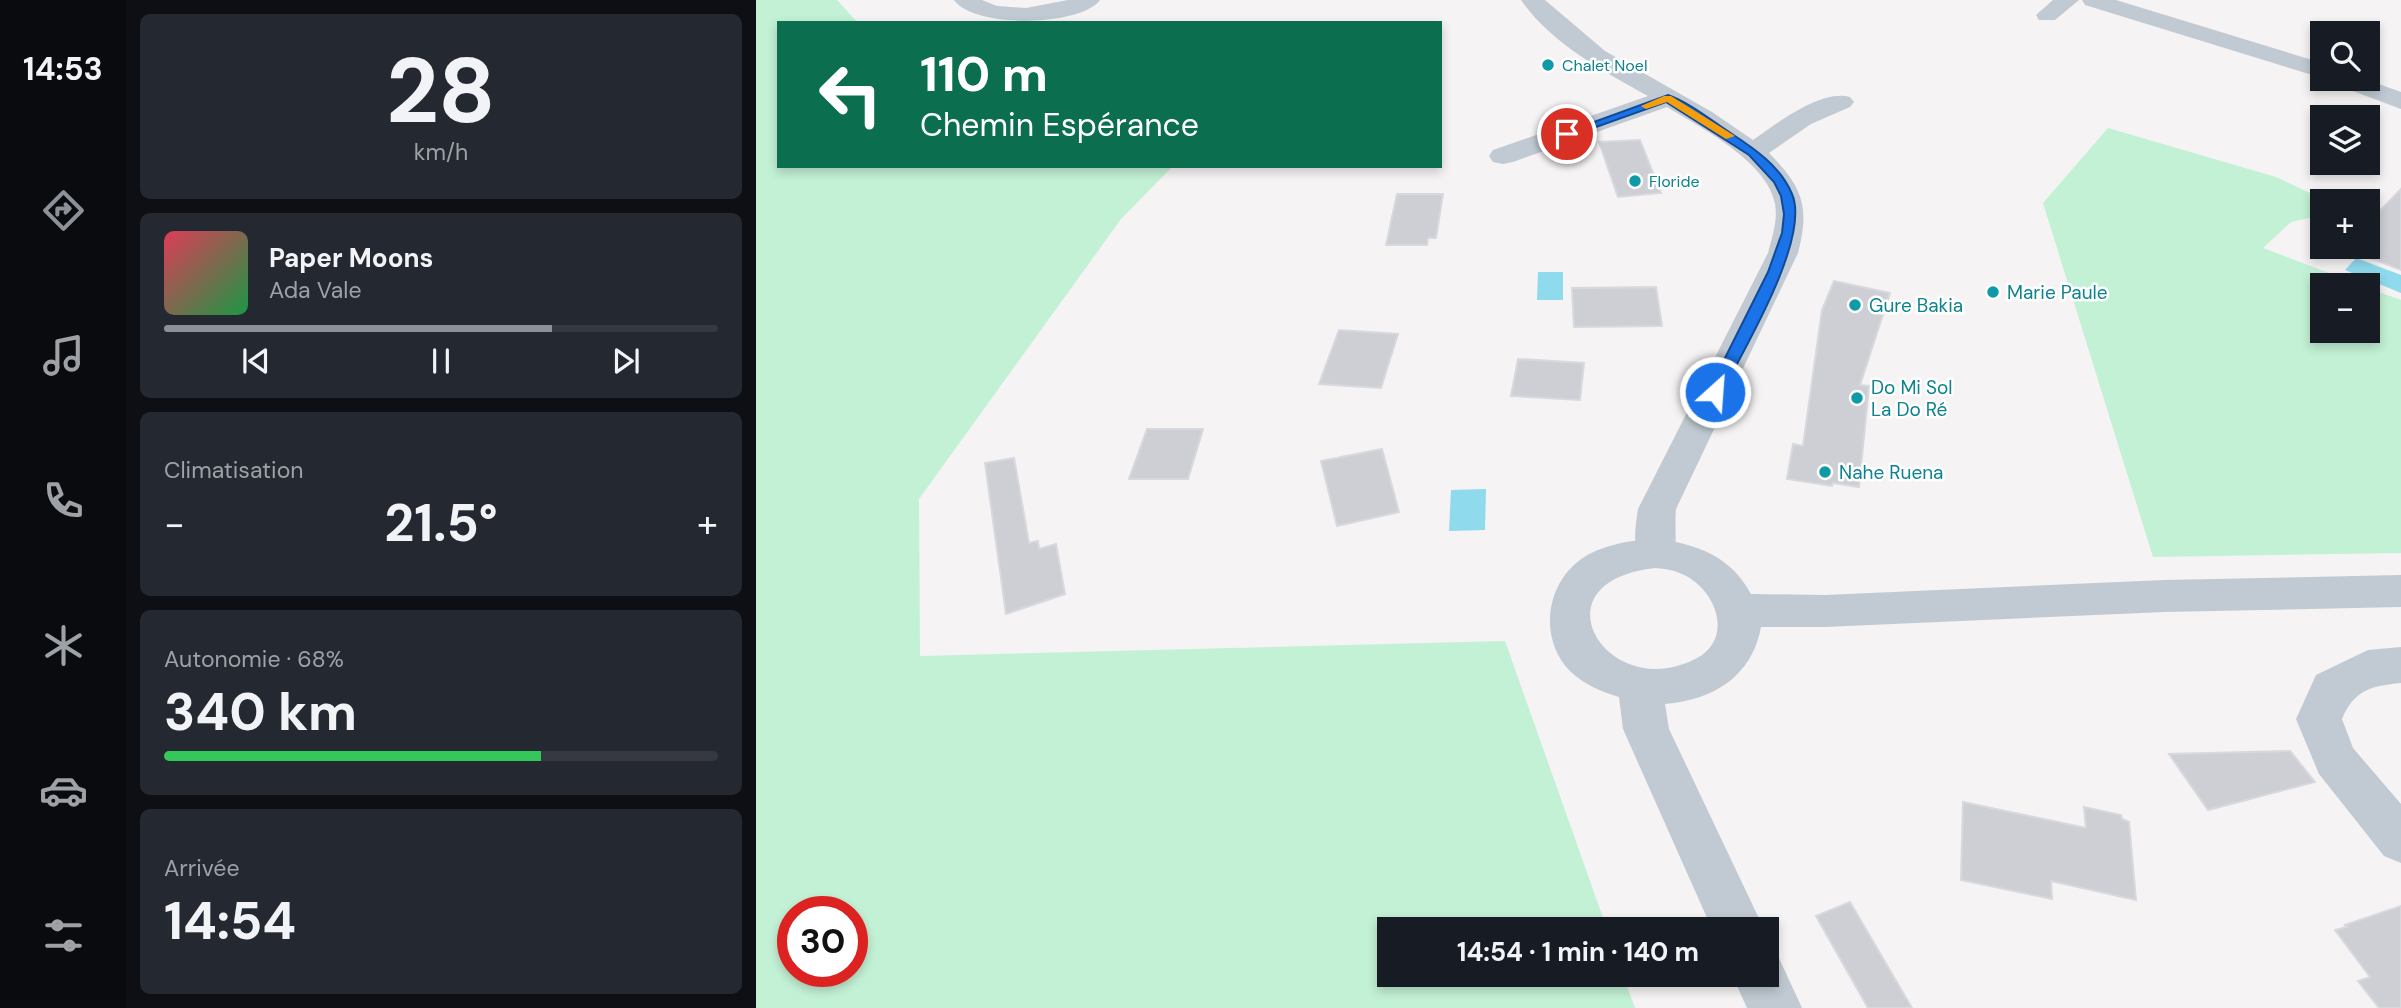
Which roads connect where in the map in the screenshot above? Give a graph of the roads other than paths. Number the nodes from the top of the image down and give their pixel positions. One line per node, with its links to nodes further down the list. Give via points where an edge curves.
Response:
1 (965, 0): 7 (street, via 986,11)
2 (1090, 0): 7 (street)
3 (1532, 0): 10 (street, via 1590,51)
4 (2068, 0): 6 (street)
5 (2094, 0): 8 (street)
6 (2047, 15)
7 (1058, 16)
8 (2310, 67)
9 (2375, 91): 11 (street)
10 (1668, 98): 13 (street); 14 (street)
11 (2401, 101)
12 (1840, 102): 13 (street, via 1802,118)
13 (1753, 152): 15 (street, via 1780,181 1787,196 1789,233 1775,272 1657,509)
14 (1503, 156)
15 (1656, 553): 17 (street, via 1693,561 1723,582); 19 (street, via 1625,556 1598,568 1579,586 1569,610 1572,635 1586,658)
16 (2401, 591): 17 (street)
17 (1739, 610): 19 (street, via 1740,635 1728,659 1705,677 1675,687)
18 (2401, 665): 20 (street, via 2368,668 2332,688 2319,719 2335,760)
19 (1643, 708): 21 (street)
20 (2401, 840)
21 (1733, 917)
22 (1765, 987): 23 (street)
23 (1775, 1008)

